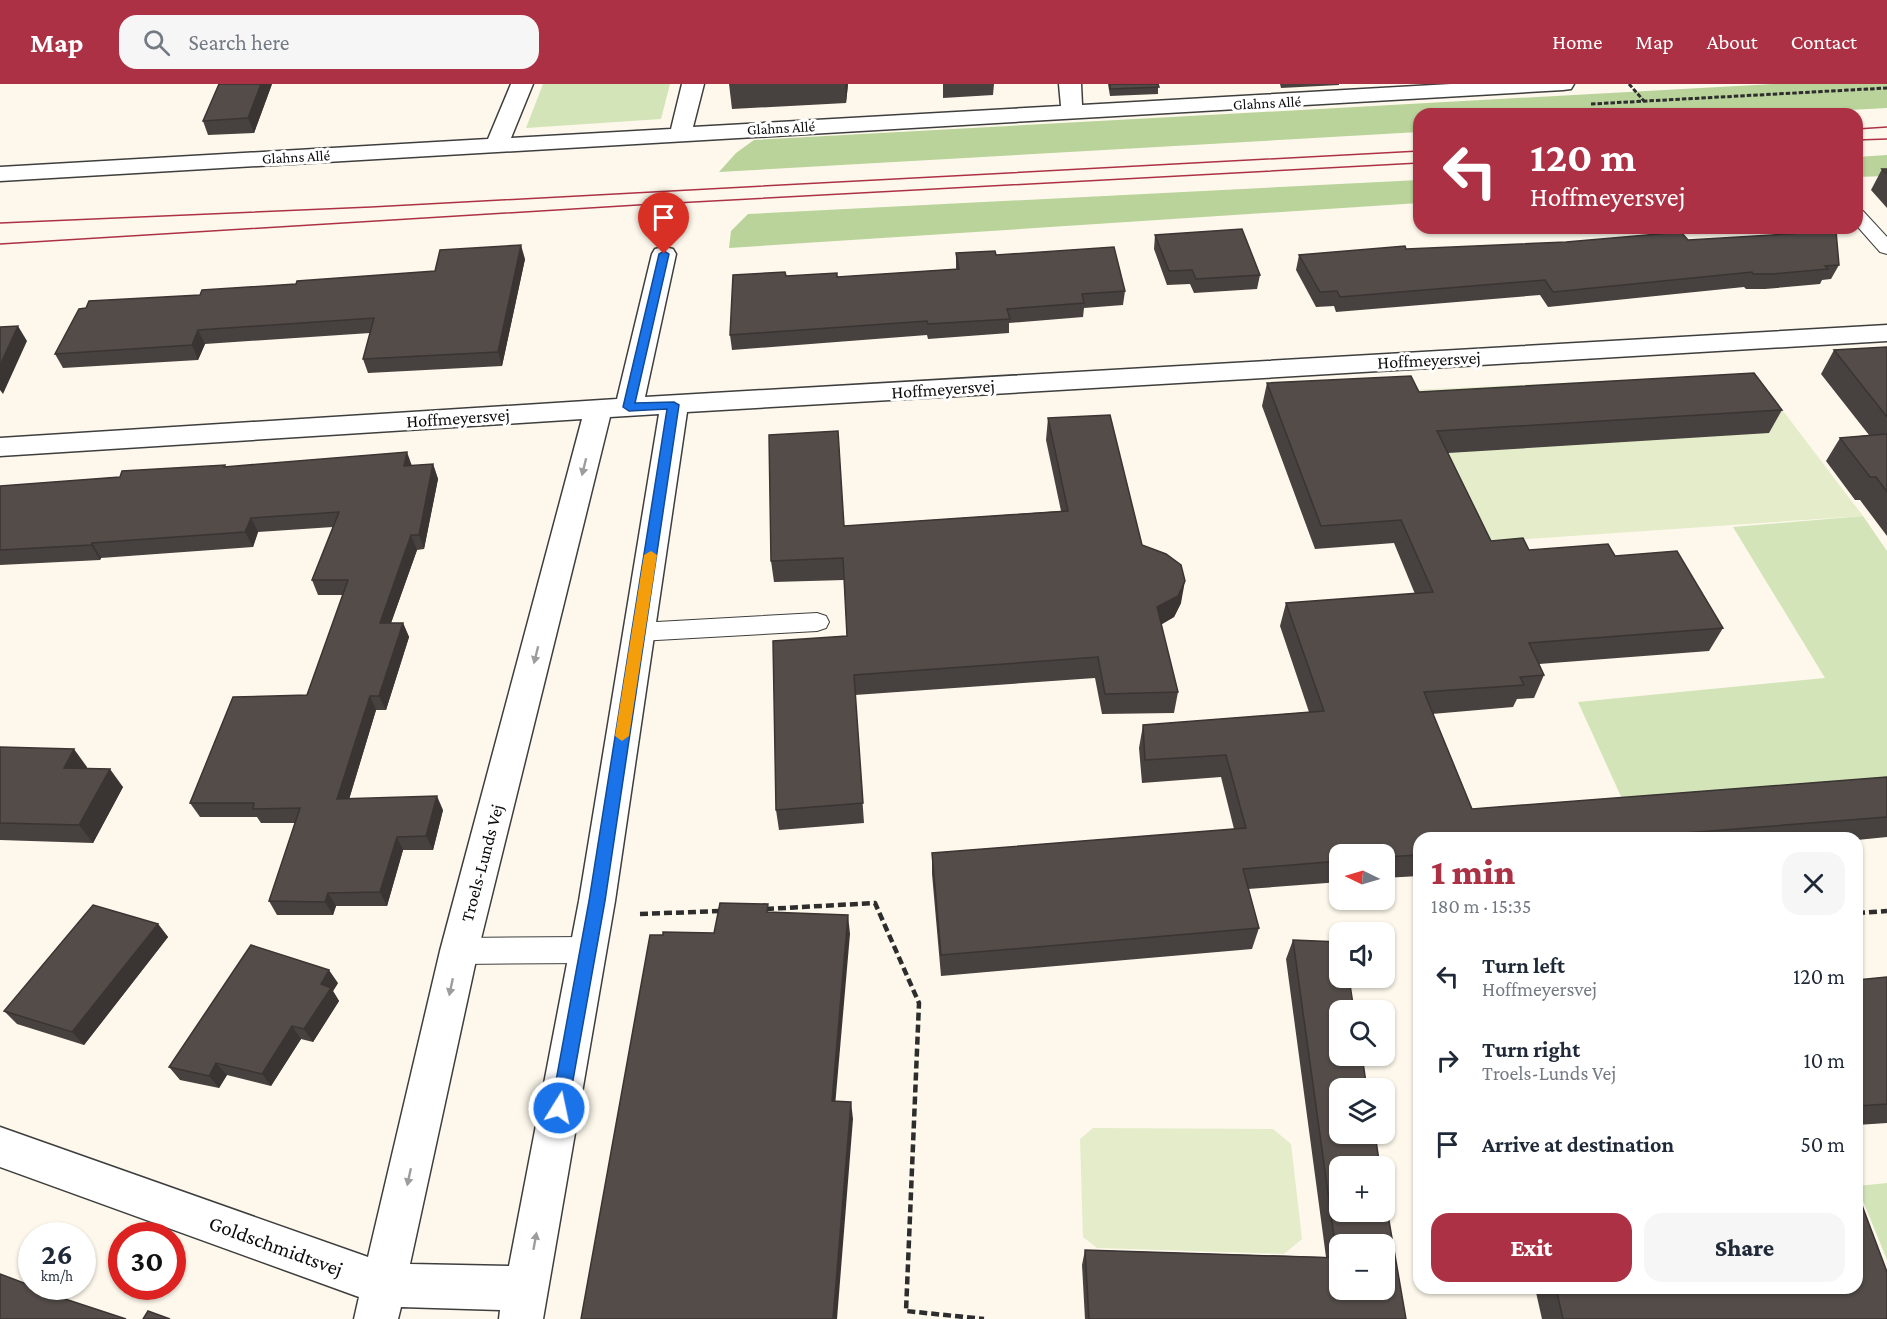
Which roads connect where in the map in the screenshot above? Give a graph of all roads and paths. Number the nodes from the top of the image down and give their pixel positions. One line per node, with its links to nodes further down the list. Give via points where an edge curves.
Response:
1 (522, 84): 12 (street)
2 (693, 84): 11 (street)
3 (1070, 84): 10 (street)
4 (1563, 84): 7 (street, Glahns Allé)
5 (1629, 84): 8 (path)
6 (1887, 88): 8 (path)
7 (1419, 89): 10 (street, Glahns Allé)
8 (1644, 101): 9 (path)
9 (1626, 102)
10 (1072, 114): 11 (street, Glahns Allé)
11 (681, 133): 12 (street, Glahns Allé)
12 (497, 145): 13 (street, Glahns Allé)
13 (0, 174)
14 (1863, 222): 15 (lane)
15 (1887, 248)
16 (664, 254): 19 (street, Troels-Lunds Vej)
17 (1887, 333): 18 (street, Hoffmeyersvej)
18 (674, 405): 19 (street, Hoffmeyersvej); 22 (street)
19 (614, 409): 20 (street, Hoffmeyersvej); 29 (street, Troels-Lunds Vej, one-way to 29)
20 (0, 447)
21 (817, 622): 22 (lane)
22 (639, 632): 27 (street)
23 (760, 909): 33 (path, via 875,903 919,1003 906,1311)
24 (725, 911): 27 (path)
25 (1887, 911): 26 (path)
26 (1863, 913)
27 (594, 915): 28 (street)
28 (588, 950): 29 (lane); 32 (street, one-way to 28)
29 (459, 951): 31 (street, Troels-Lunds Vej, one-way to 31)
30 (0, 1147): 31 (street, Goldschmidtsvej)
31 (381, 1302): 32 (street, Goldschmidtsvej)
32 (524, 1304)
33 (984, 1319)

